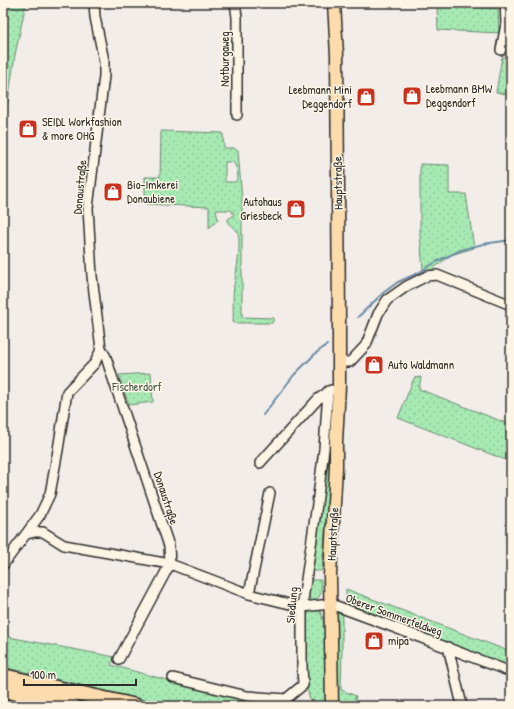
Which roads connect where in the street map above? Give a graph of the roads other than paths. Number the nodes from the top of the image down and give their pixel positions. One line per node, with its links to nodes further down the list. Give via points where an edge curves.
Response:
1 (94, 3): 8 (street, Donaustraße, via 104,61 104,76 88,208 92,276)
2 (235, 3): 6 (street, Notburgaweg)
3 (334, 3): 9 (main road, Hauptstraße, via 337,55)
4 (505, 3): 5 (street, via 506,24)
5 (501, 50)
6 (237, 116)
7 (511, 305): 9 (street, via 437,275 426,276 387,300 378,314 366,345 350,362)
8 (101, 349): 10 (street); 11 (street, Donaustraße)
9 (339, 362): 12 (main road, Hauptstraße)
10 (89, 369): 11 (street, via 97,367); 15 (street, via 67,392 50,494)
11 (111, 373): 18 (street, Donaustraße, via 169,546)
12 (334, 388): 13 (street, via 318,399); 21 (main road, Hauptstraße, via 336,467 330,575); 22 (street, Siedlung, via 324,442 307,575)
13 (260, 463)
14 (270, 493): 20 (street)
15 (40, 515): 16 (street); 17 (street)
16 (42, 532): 17 (street); 18 (street, via 64,545)
17 (27, 534): 19 (street)
18 (170, 564): 20 (street, Siedlung); 24 (street)
19 (3, 565)
20 (250, 594): 22 (street, Siedlung)
21 (331, 604): 22 (street); 23 (street, Oberer Sommerfeldweg); 31 (main road, Hauptstraße)
22 (297, 605): 27 (street, Siedlung, via 303,685 286,699 247,696)
23 (448, 647): 25 (street, Oberer Sommerfeldweg); 32 (street, Oberer Sommerfeldweg)
24 (119, 659)
25 (511, 672)
26 (3, 676): 30 (highway)
27 (173, 678)
28 (3, 690): 29 (highway)
29 (73, 706)
30 (136, 706)
31 (332, 706)
32 (461, 706)

